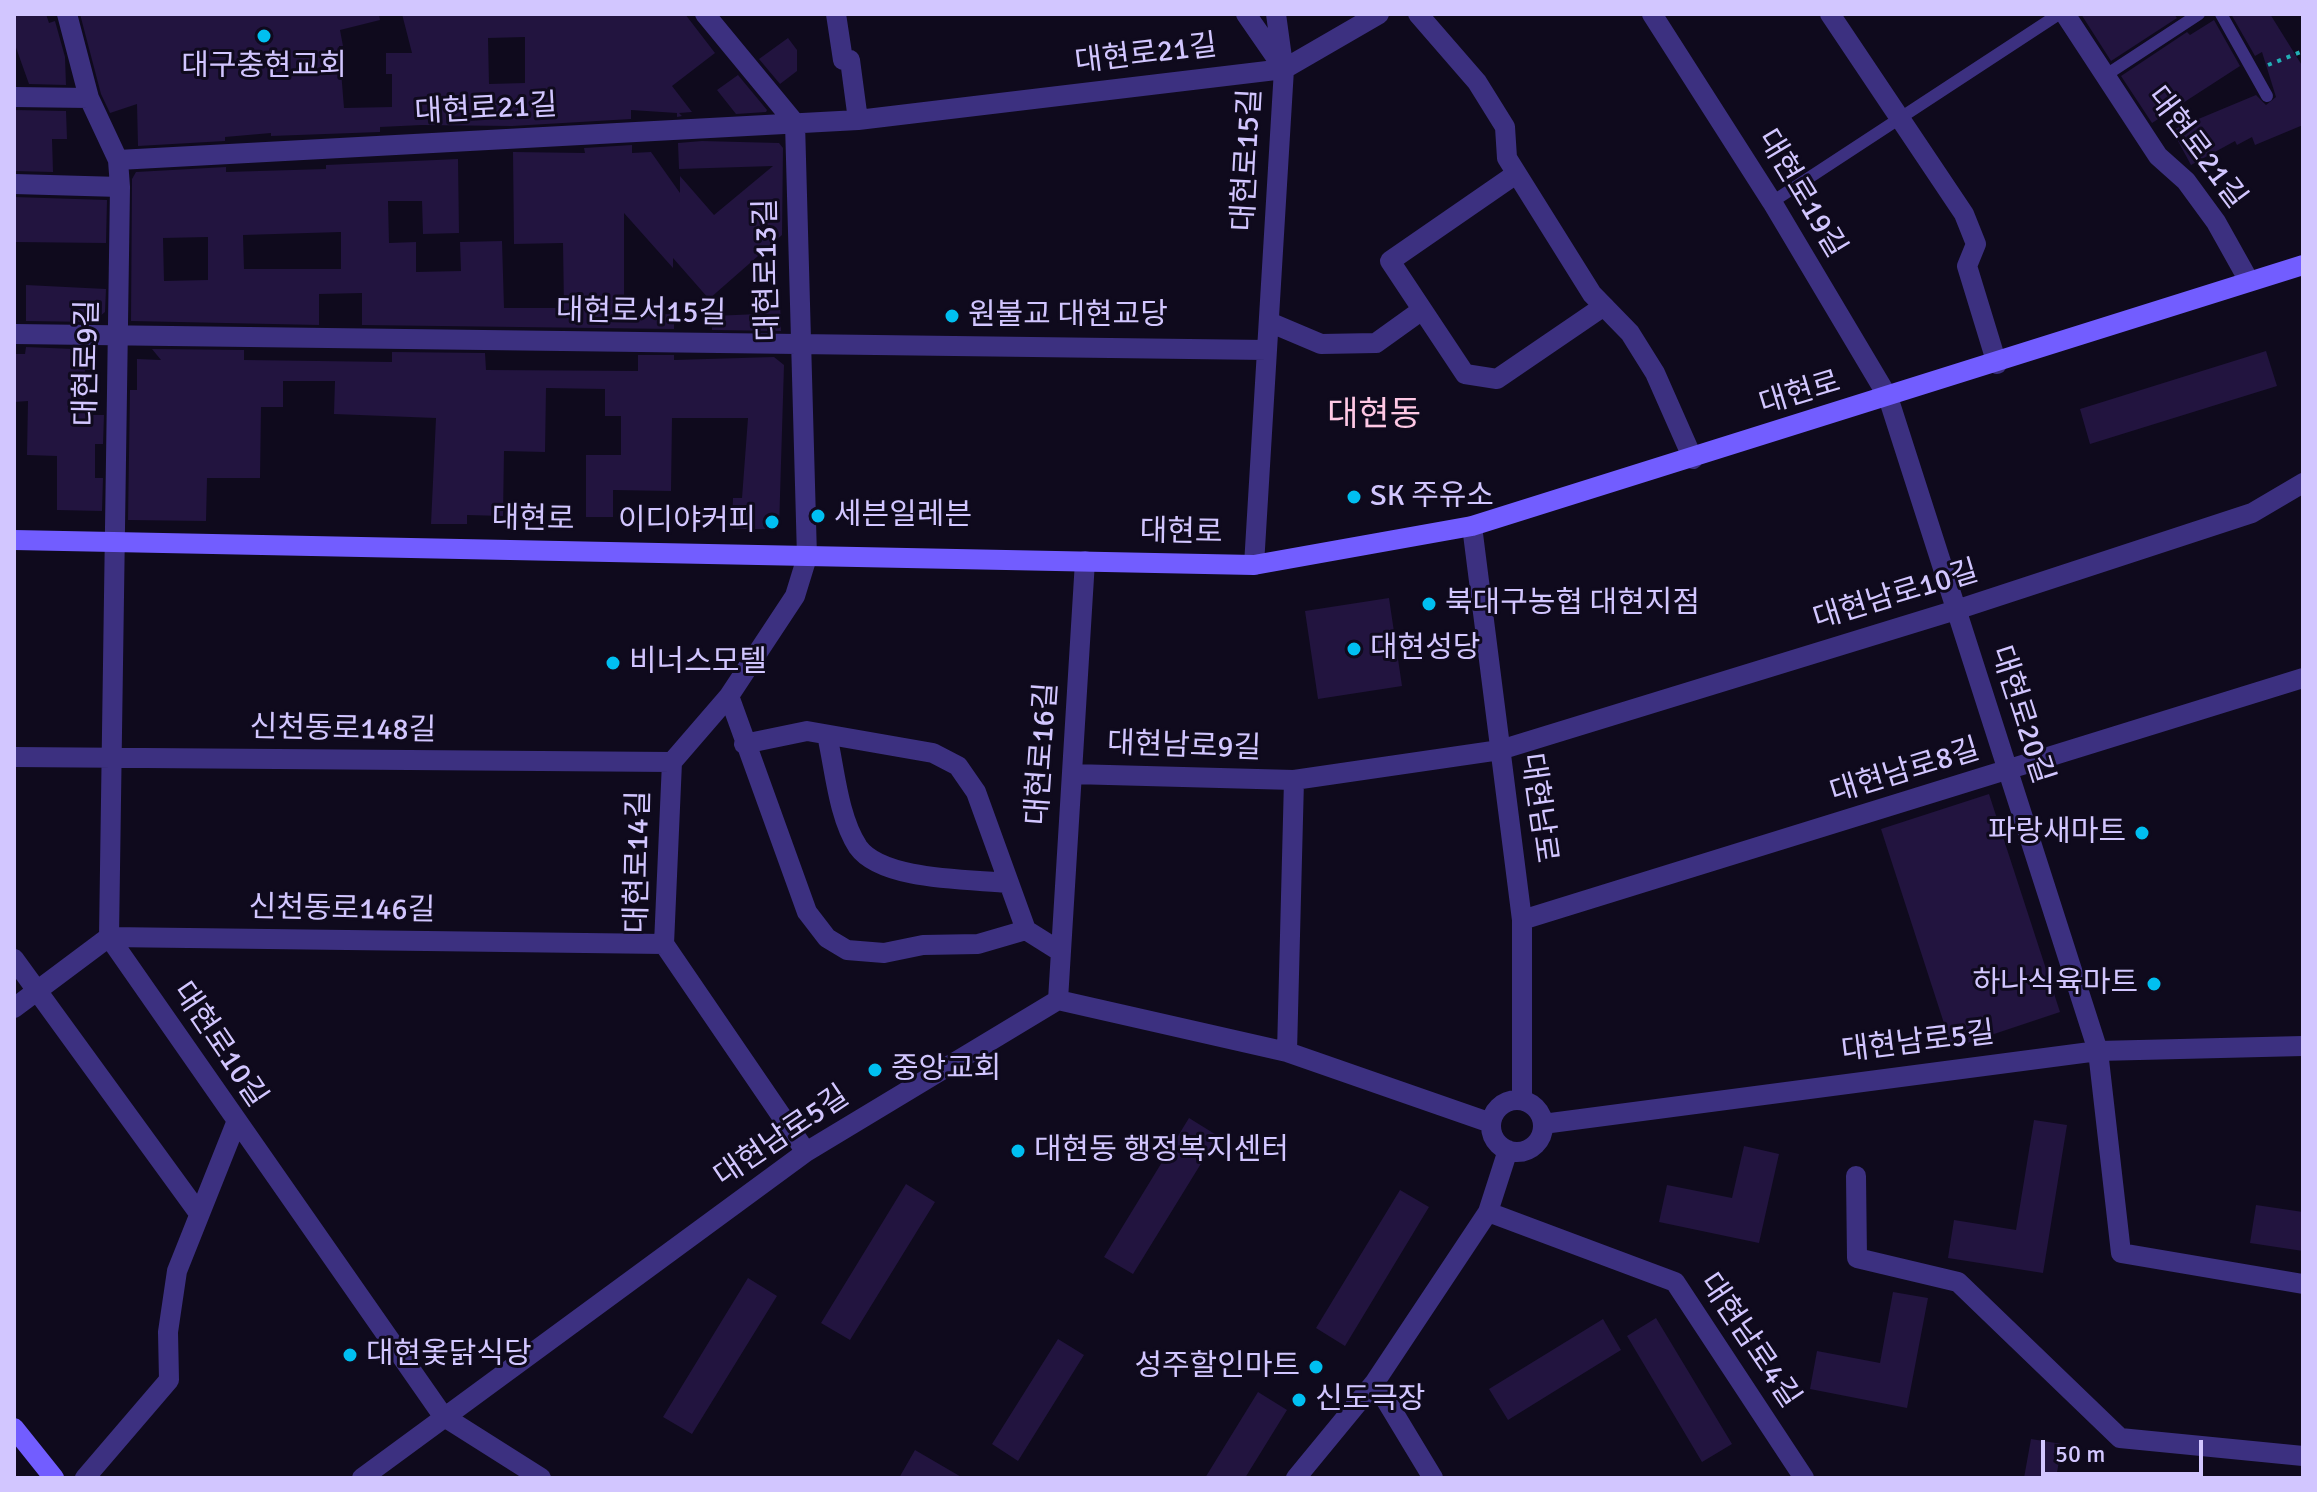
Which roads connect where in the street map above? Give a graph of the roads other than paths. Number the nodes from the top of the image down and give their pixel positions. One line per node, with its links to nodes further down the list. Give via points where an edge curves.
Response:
1 (67, 14): 18 (street, 대현로9길)
2 (705, 14): 21 (street)
3 (836, 14): 20 (street, via 843,60 850,60)
4 (1246, 14): 14 (street, 대현로15길)
5 (1276, 14): 14 (street)
6 (1379, 14): 14 (street, 대현로21길)
7 (1418, 14): 23 (street, via 1477,82 1505,127 1507,158)
8 (1830, 14): 19 (street)
9 (2059, 14): 19 (lane)
10 (2065, 14): 15 (street, 대현로21길)
11 (2199, 14): 15 (lane)
12 (2221, 14): 16 (lane)
13 (1663, 18): 26 (street, 대현로19길)
14 (1284, 69): 20 (street, 대현로21길); 31 (street, 대현로15길)
15 (2106, 75): 28 (street, 대현로21길, via 2158,156 2186,181 2216,222)
16 (2267, 96)
17 (14, 97): 18 (street)
18 (89, 98): 22 (street, 대현로9길)
19 (1899, 119): 26 (lane); 36 (street, via 1964,214 1976,244 1967,266)
20 (858, 120): 21 (street, 대현로21길)
21 (795, 123): 22 (street, 대현로21길); 34 (street, 대현로13길)
22 (118, 160): 25 (street, 대현로9길)
23 (1516, 174): 29 (street); 30 (street, via 1390,261)
24 (14, 184): 25 (street)
25 (120, 187): 33 (street, 대현로9길)
26 (1772, 202): 37 (street, 대현로19길)
27 (2303, 265): 28 (main road, 대현로)
28 (2249, 281): 36 (main road, 대현로)
29 (1604, 306): 30 (street, via 1497,379 1465,374); 38 (street, via 1630,333 1655,373)
30 (1422, 310): 31 (street, via 1376,343 1321,344)
31 (1269, 322): 35 (street, 대현로15길)
32 (14, 334): 33 (street, 대현로서15길)
33 (118, 337): 34 (street, 대현로서15길); 41 (street, 대현로9길)
34 (799, 345): 35 (street, 대현로서15길); 43 (street, 대현로13길)
35 (1267, 350): 45 (street, 대현로15길)
36 (1997, 364): 37 (main road, 대현로)
37 (1888, 397): 38 (main road, 대현로); 46 (street, 대현로20길)
38 (1693, 459): 40 (main road, 대현로)
39 (2303, 483): 46 (street, 대현남로10길, via 2252,513)
40 (1472, 526): 45 (main road, 대현로); 51 (street, 대현남로)
41 (116, 539): 42 (main road, 대현로); 43 (main road, 대현로); 53 (street)
42 (14, 540)
43 (807, 557): 44 (main road, 대현로); 48 (street, 대현로14길, via 795,596)
44 (1085, 561): 45 (main road, 대현로); 56 (street, 대현로16길)
45 (1254, 565)
46 (1956, 610): 51 (street, 대현남로10길); 55 (street, 대현로20길)
47 (2303, 678): 55 (street, 대현남로8길)
48 (729, 696): 50 (street); 54 (street, 대현로14길)
49 (827, 735): 50 (street, 대현로16길, via 807,731); 58 (street, 대현로16길, via 933,753 958,766 976,792); 58 (street, via 844,812 859,847 877,864)
50 (744, 744): 60 (street, via 807,912 827,938 847,950 884,953 923,945 978,944)
51 (1500, 750): 57 (street, 대현남로9길); 59 (street, 대현남로)
52 (14, 757): 53 (street, 신천동로148길)
53 (112, 757): 54 (street, 신천동로148길); 61 (street)
54 (672, 762): 62 (street, 대현로14길)
55 (2008, 772): 59 (street, 대현남로8길); 69 (street, 대현로20길)
56 (1072, 774): 57 (street, 대현남로9길); 63 (street, 대현로16길)
57 (1294, 780): 70 (street, 대현남로9길)
58 (1009, 883): 60 (street, 대현로16길)
59 (1522, 920): 71 (street, 대현남로)
60 (1026, 930): 63 (street)
61 (109, 937): 62 (street, 신천동로146길); 65 (street); 72 (street, 대현로10길)
62 (664, 944): 76 (street, 대현로14길)
63 (1061, 952): 66 (street, 대현로16길)
64 (14, 959): 65 (street)
65 (38, 990): 67 (street); 78 (street)
66 (1058, 1000): 70 (street); 76 (street, 대현남로5길)
67 (14, 1008)
68 (2303, 1046): 69 (street, 대현남로5길)
69 (2098, 1051): 74 (street, 대현남로5길); 80 (street, 대현로20길, via 2121,1253)
70 (1287, 1052): 73 (street)
71 (1522, 1100): 73 (street, via 1505,1103); 74 (street, via 1537,1108)
72 (236, 1123): 78 (street); 82 (street, 대현로10길)
73 (1491, 1123): 75 (street, via 1494,1140)
74 (1543, 1124): 75 (street, via 1533,1147)
75 (1508, 1150): 79 (street)
76 (806, 1152): 82 (street, 대현남로5길)
77 (1856, 1176): 84 (street, via 1857,1258 1958,1282 2120,1438)
78 (198, 1212): 86 (street, via 177,1271 168,1332 169,1380)
79 (1488, 1212): 81 (street); 91 (street, 대현남로4길, via 1675,1282)
80 (2303, 1284)
81 (1375, 1382): 89 (street); 90 (street)
82 (443, 1416): 87 (street, 대현남로5길); 88 (street, 대현로10길)
83 (14, 1428): 85 (main road)
84 (2303, 1456)
85 (54, 1478)
86 (85, 1478)
87 (362, 1478)
88 (541, 1478)
89 (1296, 1478)
90 (1433, 1478)
91 (1804, 1478)

